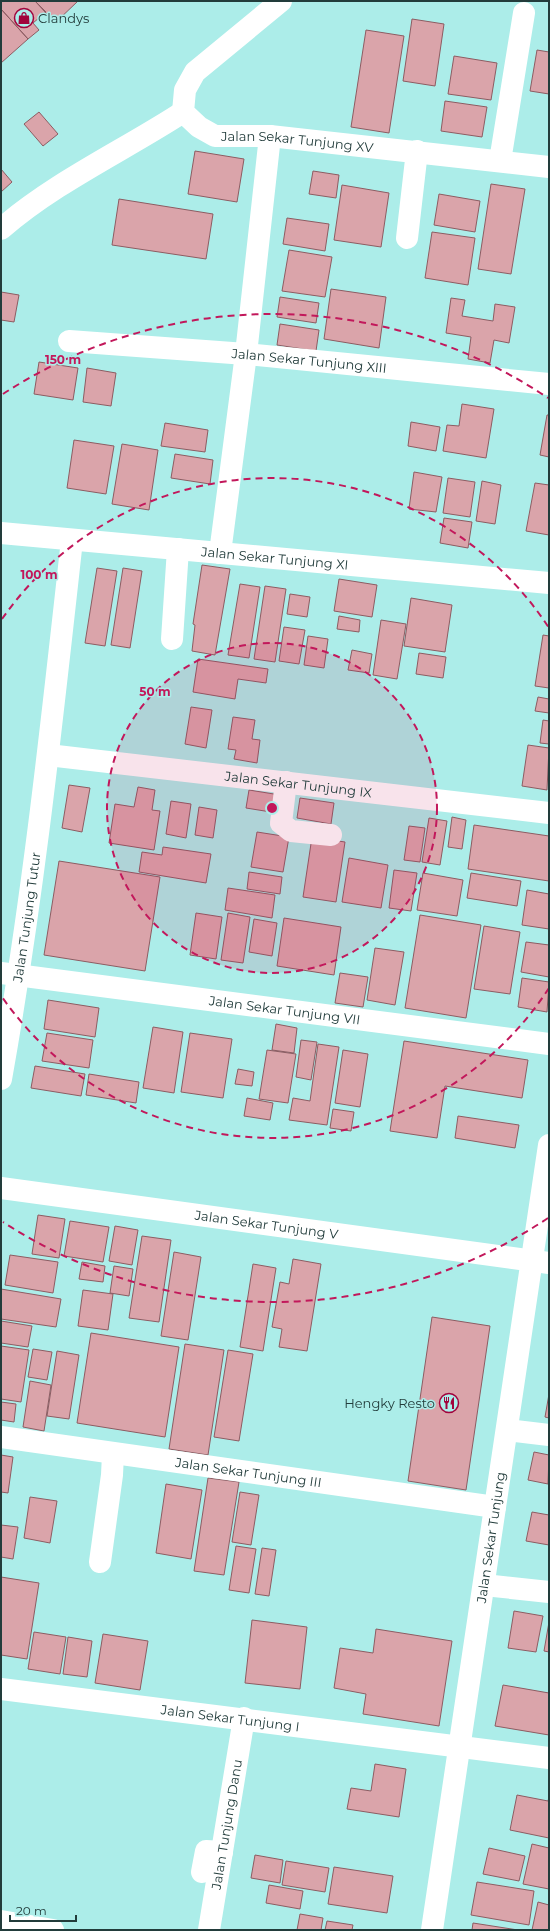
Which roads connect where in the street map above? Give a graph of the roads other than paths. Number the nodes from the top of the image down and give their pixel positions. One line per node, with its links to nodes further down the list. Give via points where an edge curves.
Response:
1 (281, 1): 3 (street, via 195,72 185,90)
2 (524, 12): 6 (street)
3 (184, 112): 4 (street, Jalan Sekar Tunjung XV, via 199,128 215,136); 8 (street, via 59,188)
4 (270, 136): 5 (street, Jalan Sekar Tunjung XV); 11 (street)
5 (417, 151): 6 (street, Jalan Sekar Tunjung XV); 9 (street)
6 (500, 161): 7 (street, Jalan Sekar Tunjung XV)
7 (549, 167)
8 (1, 229)
9 (407, 238)
10 (69, 341): 11 (street, Jalan Sekar Tunjung XIII)
11 (246, 354): 12 (street, Jalan Sekar Tunjung XIII); 16 (street)
12 (549, 384)
13 (1, 533): 14 (street, Jalan Sekar Tunjung XI)
14 (72, 540): 15 (street, Jalan Sekar Tunjung XI); 19 (street, Jalan Tunjung Tutur)
15 (178, 548): 16 (street, Jalan Sekar Tunjung XI); 18 (street)
16 (220, 553): 17 (street, Jalan Sekar Tunjung XI)
17 (549, 583)
18 (172, 639)
19 (48, 755): 20 (street, Jalan Sekar Tunjung IX); 23 (street, Jalan Tunjung Tutur)
20 (286, 782): 21 (street, Jalan Sekar Tunjung IX); 22 (street, via 281,823 291,831)
21 (549, 813)
22 (331, 835)
23 (10, 974): 24 (street, Jalan Sekar Tunjung VII); 25 (street, Jalan Tunjung Tutur)
24 (549, 1044)
25 (1, 1079)
26 (549, 1145): 28 (street, Jalan Sekar Tunjung)
27 (1, 1188): 28 (street, Jalan Sekar Tunjung V)
28 (541, 1262): 29 (street, Jalan Sekar Tunjung)
29 (507, 1430): 30 (street); 33 (street, Jalan Sekar Tunjung)
30 (549, 1435)
31 (1, 1437): 32 (street, Jalan Sekar Tunjung III)
32 (113, 1454): 33 (street, Jalan Sekar Tunjung III); 34 (street)
33 (495, 1507): 35 (street, Jalan Sekar Tunjung)
34 (100, 1562)
35 (484, 1585): 36 (street); 39 (street, Jalan Sekar Tunjung)
36 (549, 1592)
37 (1, 1689): 38 (street, Jalan Sekar Tunjung I)
38 (244, 1718): 39 (street, Jalan Sekar Tunjung I); 41 (street, Jalan Tunjung Danu)
39 (459, 1747): 40 (street, Jalan Sekar Tunjung I); 46 (street, Jalan Sekar Tunjung)
40 (549, 1758)
41 (222, 1852): 42 (street, via 206,1851); 45 (street, Jalan Tunjung Danu)
42 (202, 1872)
43 (1, 1921): 44 (street)
44 (53, 1930)
45 (209, 1930)
46 (432, 1930)

